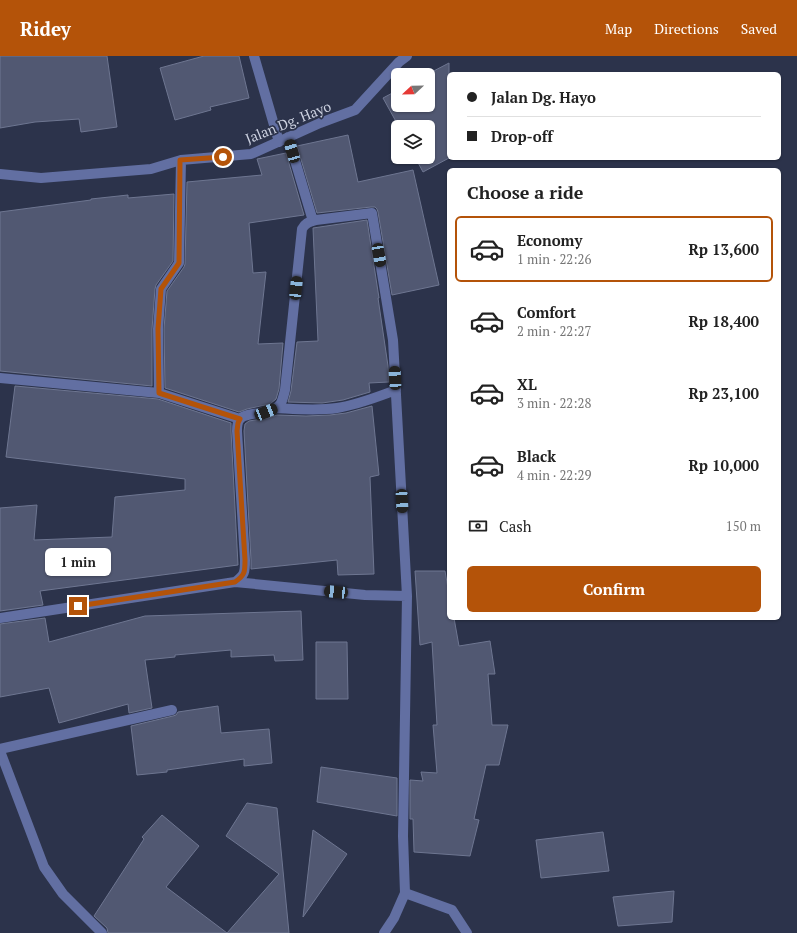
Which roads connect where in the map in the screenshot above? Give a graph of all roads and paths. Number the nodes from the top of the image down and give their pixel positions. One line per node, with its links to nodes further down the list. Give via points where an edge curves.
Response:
1 (254, 56): 3 (street)
2 (403, 59): 3 (street, Jalan Dg. Hayo, via 355,110)
3 (284, 139): 4 (street, Jalan Dg. Hayo, via 251,154); 6 (street)
4 (180, 160): 5 (street, Jalan Dg. Hayo, via 151,169 41,178); 9 (street, via 179,263 161,289 158,329)
5 (0, 174)
6 (312, 221): 8 (street, via 372,213 393,340); 10 (street, via 302,229 285,390 281,403)
7 (0, 378): 9 (street)
8 (396, 390): 10 (street, via 357,404 337,408); 13 (street)
9 (159, 393): 11 (street)
10 (276, 408): 11 (street)
11 (240, 419): 12 (street, via 237,431 245,566 241,578)
12 (235, 582): 13 (street, via 365,595); 14 (street)
13 (407, 596): 17 (street, via 403,836)
14 (0, 618)
15 (172, 710): 16 (street)
16 (0, 750): 18 (street, via 44,868 63,894)
17 (405, 893): 19 (street); 20 (street, via 452,910)
18 (102, 933)
19 (384, 933)
20 (467, 933)

